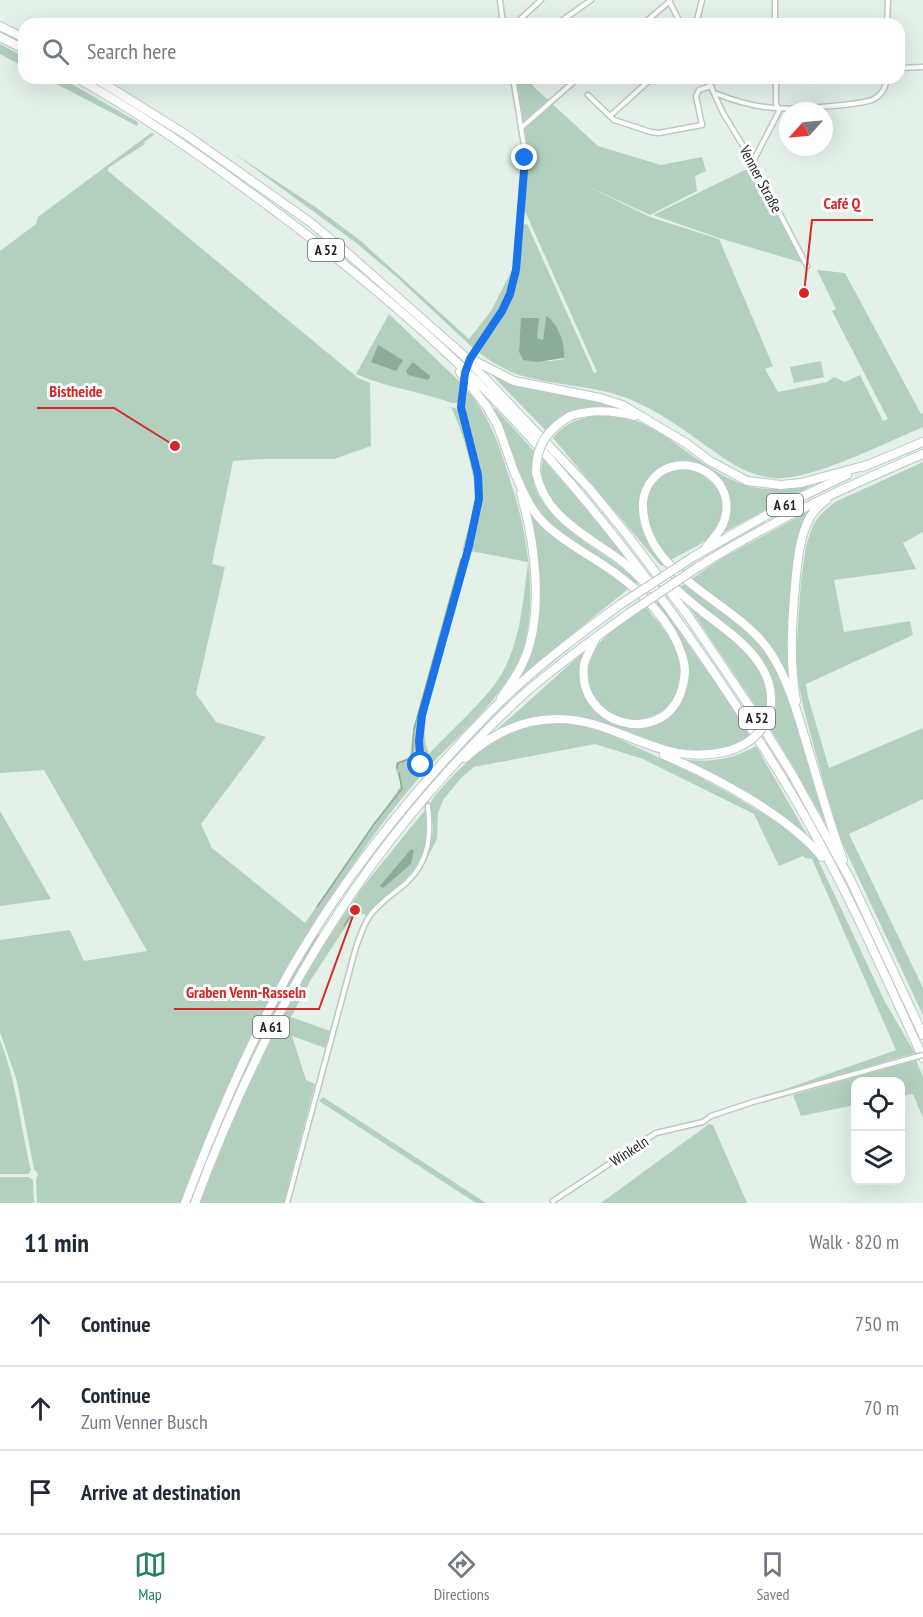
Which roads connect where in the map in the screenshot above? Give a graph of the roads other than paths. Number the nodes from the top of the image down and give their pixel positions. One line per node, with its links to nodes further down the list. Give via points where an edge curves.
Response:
1 (500, 0): 8 (street)
2 (541, 0): 9 (street)
3 (591, 0): 10 (street)
4 (702, 0): 13 (street)
5 (775, 0): 14 (street)
6 (888, 0): 15 (street)
7 (669, 1): 11 (street); 12 (street)
8 (502, 18)
9 (522, 18)
10 (565, 18)
11 (650, 18)
12 (678, 18)
13 (698, 18)
14 (775, 18)
15 (886, 18)
16 (0, 26): 17 (highway)
17 (18, 35)
18 (0, 36): 19 (highway)
19 (18, 46)
20 (905, 68): 21 (street)
21 (923, 68)
22 (87, 84): 37 (highway, A 52, via 176,138 284,217)
23 (105, 84): 38 (highway, A 52, via 185,134 310,222)
24 (514, 84): 34 (street)
25 (571, 84): 34 (street)
26 (645, 84): 33 (street)
27 (776, 84): 32 (street)
28 (887, 84): 32 (street, via 874,99 860,103)
29 (711, 86): 30 (street, Venner Straße); 33 (street, via 699,90 696,96 702,125 659,133)
30 (716, 93): 32 (street, via 747,104); 35 (street, Venner Straße, via 723,113)
31 (588, 95): 33 (street)
32 (777, 108): 35 (street, via 777,117)
33 (610, 116)
34 (521, 128): 52 (street, bridge, via 525,158 516,270 502,311 467,366 462,391 461,407 478,475 479,499 422,715)
35 (753, 162): 36 (street, Venner Straße)
36 (807, 266)
37 (442, 350): 43 (highway, via 487,406); 47 (highway, A 52, via 495,400 591,507)
38 (462, 354): 39 (highway, via 514,381 600,398); 46 (highway, A 52, via 589,488)
39 (647, 420): 42 (highway, via 734,475 762,484 801,483); 47 (highway, bridge, via 609,411 570,416 543,440 536,472 545,498 559,516 628,566)
40 (923, 442): 42 (highway, A 61)
41 (923, 454): 44 (highway, A 61)
42 (867, 465): 45 (highway, A 61)
43 (514, 471): 48 (highway, via 543,522 642,596 677,642 686,674 669,711 649,722 628,724 598,709 584,679 586,656); 49 (highway, via 531,537 533,628 518,673)
44 (837, 492): 48 (highway, A 61, bridge, via 750,535); 50 (highway, via 812,513 801,540 791,660)
45 (705, 549): 49 (highway, A 61, bridge, via 568,643); 50 (highway, via 719,531 726,512 720,485 705,470 691,466 663,471 651,481 644,495 643,514 651,536 662,554 691,584 747,627 770,652)
46 (649, 563): 51 (highway, bridge, via 755,658 768,679 770,711 754,738 740,748 714,755 670,753); 56 (highway, A 52, via 754,713)
47 (664, 602): 55 (highway, A 52, via 765,749)
48 (597, 636): 53 (highway, A 61, via 524,694)
49 (495, 707): 60 (highway, A 61, via 384,833 309,941 245,1059)
50 (800, 721): 56 (highway)
51 (633, 740): 53 (highway, via 597,725 567,719 534,720 488,740); 55 (highway, via 729,788 798,831)
52 (422, 772)
53 (432, 788): 61 (highway, A 61, via 361,879 303,969 253,1063)
54 (428, 806): 62 (street, via 430,833 422,861 407,882 370,915 362,932)
55 (833, 870): 58 (highway, A 52)
56 (850, 881): 57 (highway, A 52)
57 (923, 1035)
58 (923, 1057): 59 (street, Winkeln, bridge, via 657,1133)
59 (553, 1201)
60 (185, 1203)
61 (195, 1203)
62 (287, 1203)

